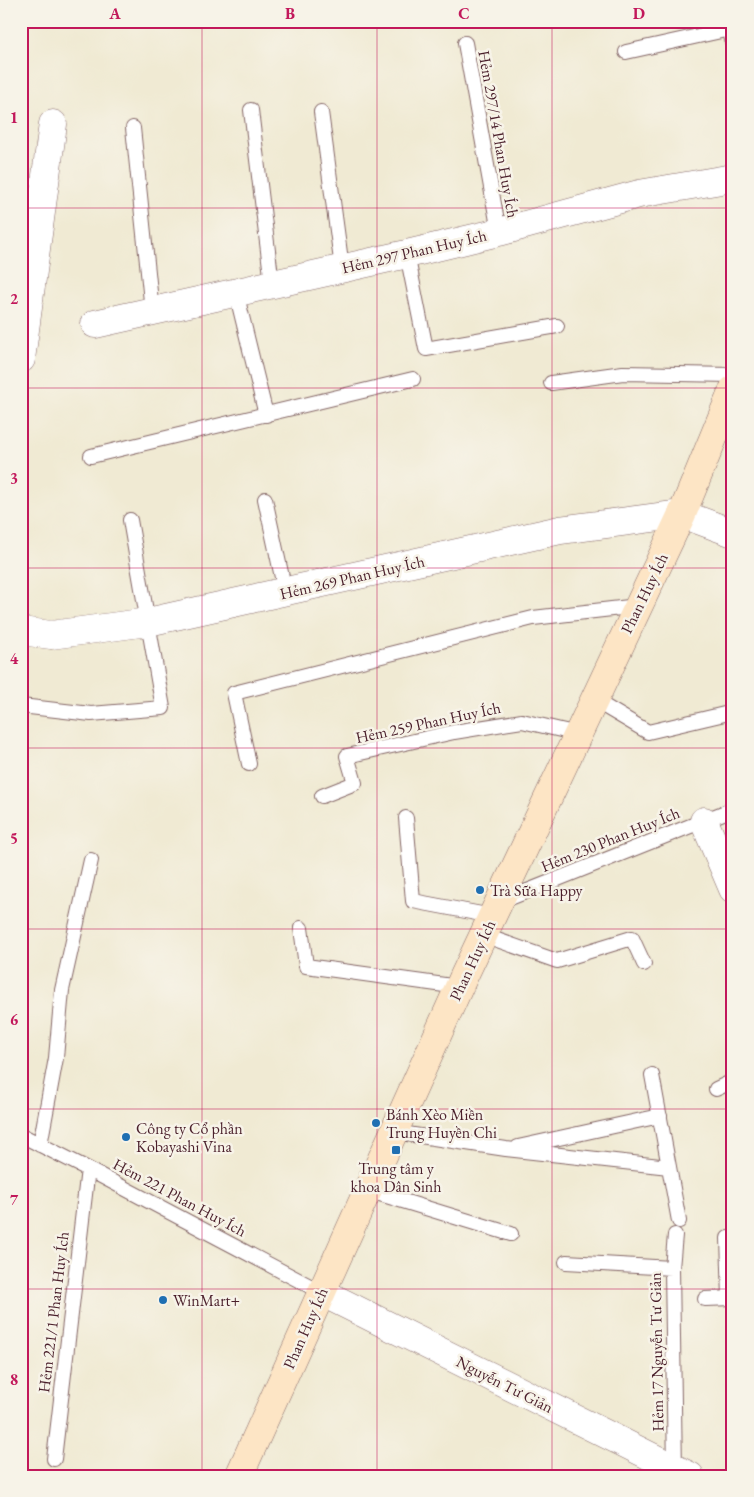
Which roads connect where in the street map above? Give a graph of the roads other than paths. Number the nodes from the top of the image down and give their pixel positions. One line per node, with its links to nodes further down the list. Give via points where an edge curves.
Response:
1 (729, 25): 3 (lane); 4 (lane)
2 (465, 43): 10 (lane, Hẻm 297/14 Phan Huy Ích)
3 (733, 44)
4 (626, 52)
5 (251, 110): 13 (lane)
6 (321, 112): 12 (lane)
7 (53, 124): 18 (street)
8 (133, 128): 15 (lane)
9 (733, 178): 10 (street, Hẻm 297 Phan Huy Ích, via 639,194)
10 (498, 232): 11 (street, Hẻm 297 Phan Huy Ích)
11 (407, 254): 12 (street, Hẻm 297 Phan Huy Ích); 17 (lane, via 426,349)
12 (342, 268): 13 (street, Hẻm 297 Phan Huy Ích)
13 (272, 284): 14 (street, Hẻm 297 Phan Huy Ích)
14 (236, 292): 15 (street, Hẻm 297 Phan Huy Ích); 23 (lane)
15 (152, 311): 16 (street, Hẻm 297 Phan Huy Ích)
16 (95, 324)
17 (557, 326)
18 (21, 359)
19 (733, 375): 21 (lane, via 622,373)
20 (413, 379): 23 (lane)
21 (551, 383)
22 (733, 390): 26 (main road, Phan Huy Ích)
23 (266, 415): 24 (lane)
24 (91, 456)
25 (265, 499): 29 (lane)
26 (682, 514): 28 (street); 29 (street, Hẻm 269 Phan Huy Ích, via 560,530); 30 (main road, Phan Huy Ích)
27 (130, 520): 31 (lane)
28 (733, 533)
29 (285, 592): 31 (street, Hẻm 269 Phan Huy Ích)
30 (638, 606): 33 (main road, Phan Huy Ích); 37 (lane, via 533,618 234,693)
31 (148, 622): 32 (street, Hẻm 269 Phan Huy Ích, via 51,635); 34 (lane, via 163,708 91,714)
32 (21, 631)
33 (594, 700): 35 (lane, via 648,732); 36 (main road, Phan Huy Ích)
34 (21, 706)
35 (733, 712)
36 (578, 734): 38 (lane, Hẻm 259 Phan Huy Ích, via 522,721 454,732 347,756 355,783); 44 (main road, Phan Huy Ích)
37 (249, 764)
38 (322, 796)
39 (733, 809): 41 (lane, Hẻm 230 Phan Huy Ích)
40 (406, 818): 44 (lane, via 413,901)
41 (704, 821): 43 (street); 44 (lane, Hẻm 230 Phan Huy Ích)
42 (91, 860): 54 (lane, via 62,990 56,1058)
43 (733, 889)
44 (492, 918): 46 (lane, via 557,961 632,938); 47 (main road, Phan Huy Ích)
45 (301, 928): 47 (lane, via 306,966)
46 (644, 964)
47 (459, 987): 52 (main road, Phan Huy Ích)
48 (652, 1076): 51 (lane)
49 (733, 1081): 50 (lane)
50 (716, 1089)
51 (660, 1116): 55 (lane); 56 (lane)
52 (394, 1132): 55 (lane); 58 (main road, Phan Huy Ích)
53 (21, 1136): 54 (lane, Hẻm 221 Phan Huy Ích)
54 (40, 1145): 57 (lane, Hẻm 221 Phan Huy Ích)
55 (506, 1149): 56 (lane)
56 (669, 1167): 59 (lane)
57 (88, 1168): 65 (lane, Hẻm 221 Phan Huy Ích); 68 (lane, Hẻm 221/1 Phan Huy Ích)
58 (367, 1190): 60 (lane); 65 (main road, Phan Huy Ích)
59 (679, 1221)
60 (512, 1234)
61 (675, 1235): 64 (lane, Hẻm 17 Nguyễn Tư Giản)
62 (728, 1238): 66 (lane)
63 (566, 1262): 64 (lane)
64 (672, 1268): 69 (lane, Hẻm 17 Nguyễn Tư Giản)
65 (321, 1292): 69 (street, Nguyễn Tư Giản); 70 (main road, Phan Huy Ích)
66 (732, 1298): 67 (lane)
67 (705, 1299)
68 (54, 1459)
69 (680, 1473)
70 (239, 1476)

